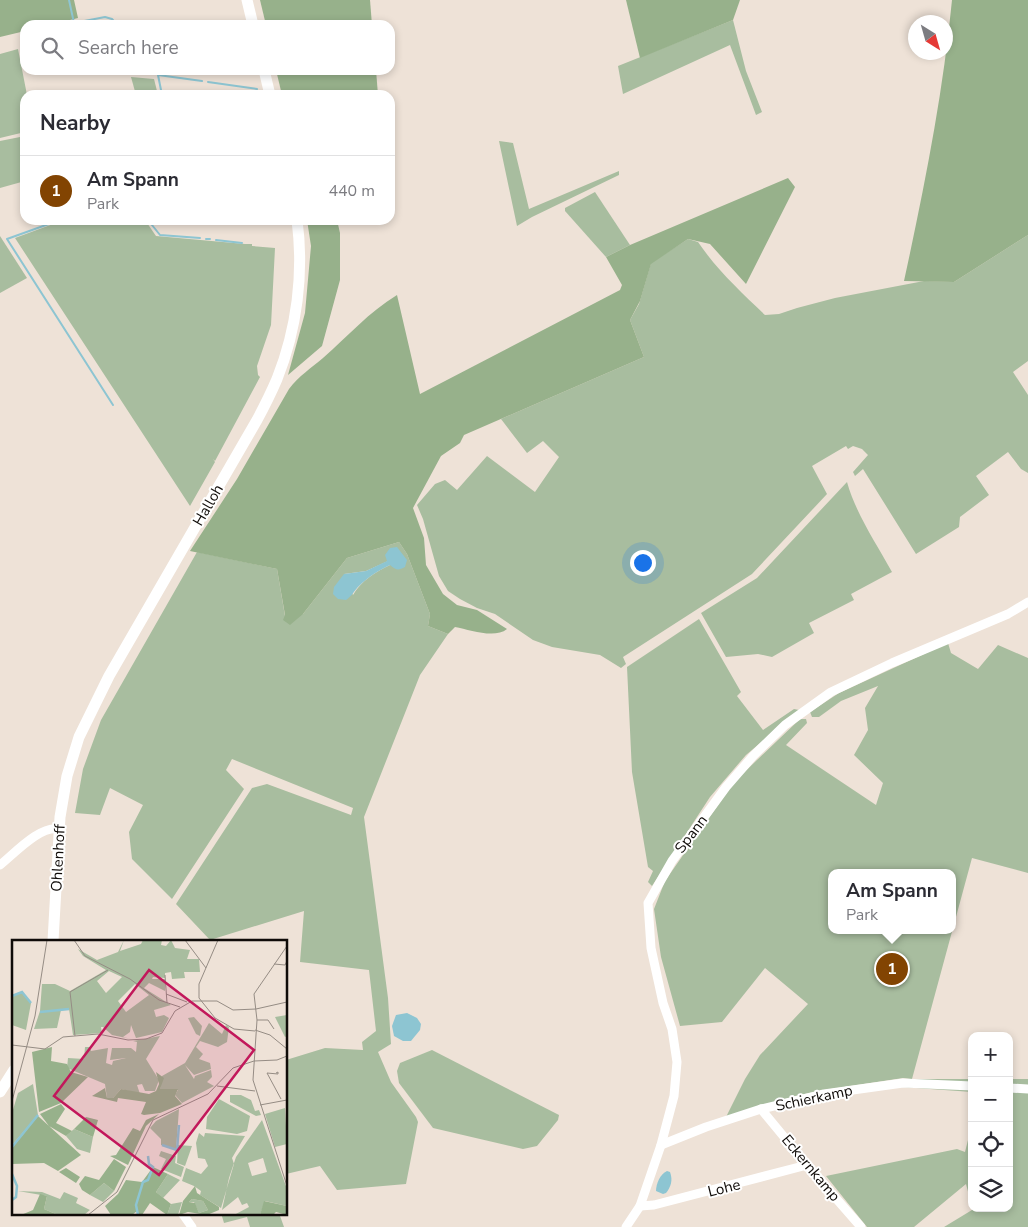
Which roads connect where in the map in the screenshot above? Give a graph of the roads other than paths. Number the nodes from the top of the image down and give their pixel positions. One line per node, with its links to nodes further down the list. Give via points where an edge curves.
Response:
1 (247, 0): 2 (main road)
2 (252, 20)
3 (265, 75): 4 (main road)
4 (269, 90)
5 (297, 225): 7 (main road, Halloh, via 299,262 295,317 277,379 257,420 95,703)
6 (1028, 602): 17 (street, Spann, via 1008,614 831,692 785,726 753,756 672,861 648,903 651,948 677,1062 674,1096)
7 (67, 776): 8 (main road, Ohlenhoff)
8 (59, 829): 9 (street, via 44,830); 10 (main road, Ohlenhoff)
9 (0, 865)
10 (53, 940)
11 (12, 1073): 15 (main road)
12 (968, 1086): 16 (street, Schierkamp, via 903,1083 824,1094)
13 (1013, 1088): 14 (street)
14 (1028, 1089)
15 (0, 1092)
16 (761, 1109): 17 (street, Schierkamp); 18 (street, Eckernkamp)
17 (661, 1145): 19 (street, Spann)
18 (807, 1165): 19 (street, Lohe); 23 (street, Eckernkamp)
19 (640, 1206): 22 (street, Spann)
20 (183, 1214): 21 (street)
21 (192, 1227)
22 (626, 1227)
23 (860, 1227)

